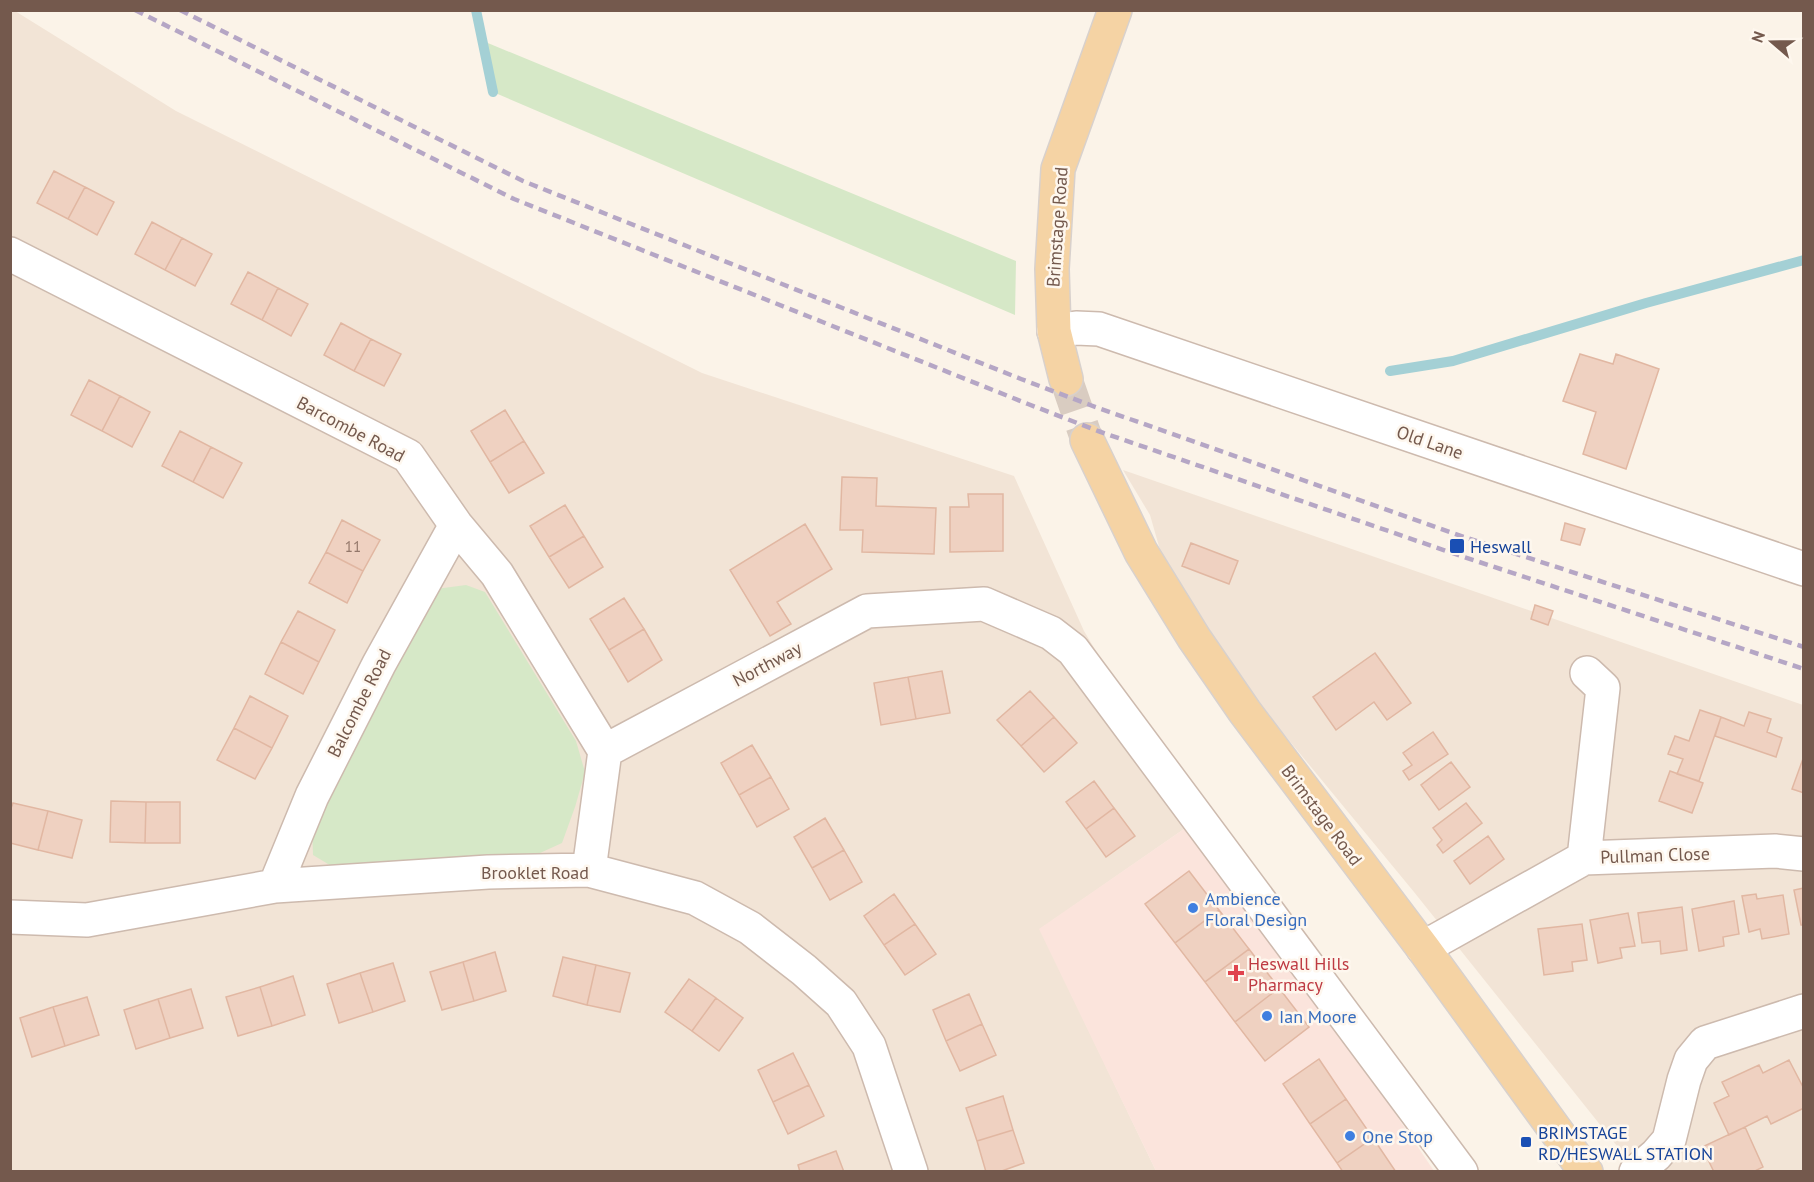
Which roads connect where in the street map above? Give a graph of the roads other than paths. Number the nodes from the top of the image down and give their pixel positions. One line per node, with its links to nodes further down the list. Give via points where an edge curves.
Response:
1 (1115, 10): 3 (main road, Brimstage Road, via 1058,169 1052,269)
2 (10, 254): 6 (street, Barcombe Road, via 408,456)
3 (1054, 331): 4 (main road, Brimstage Road); 7 (street, Old Lane, via 1099,329)
4 (1066, 379)
5 (1087, 440): 15 (main road, Brimstage Road, via 1141,552 1194,638)
6 (456, 525): 9 (street, Barcombe Road, via 497,574); 13 (street, Balcombe Road, via 312,796)
7 (1803, 569)
8 (1587, 673): 11 (street, via 1603,688)
9 (605, 751): 12 (street); 18 (street, Northway, via 867,611 984,604 1051,633 1073,650)
10 (1803, 854): 11 (street, Pullman Close, via 1775,851)
11 (1584, 858): 15 (street, Pullman Close)
12 (589, 870): 13 (street, Brooklet Road, via 488,872); 17 (street, Brooklet Road, via 695,898 750,928 841,1003 869,1046)
13 (275, 886): 14 (street, Brooklet Road, via 87,920)
14 (10, 917)
15 (1423, 948): 19 (main road, Brimstage Road)
16 (1803, 1011): 20 (street, via 1705,1043 1691,1060 1669,1140)
17 (911, 1172)
18 (1461, 1172)
19 (1586, 1172)
20 (1636, 1172)

